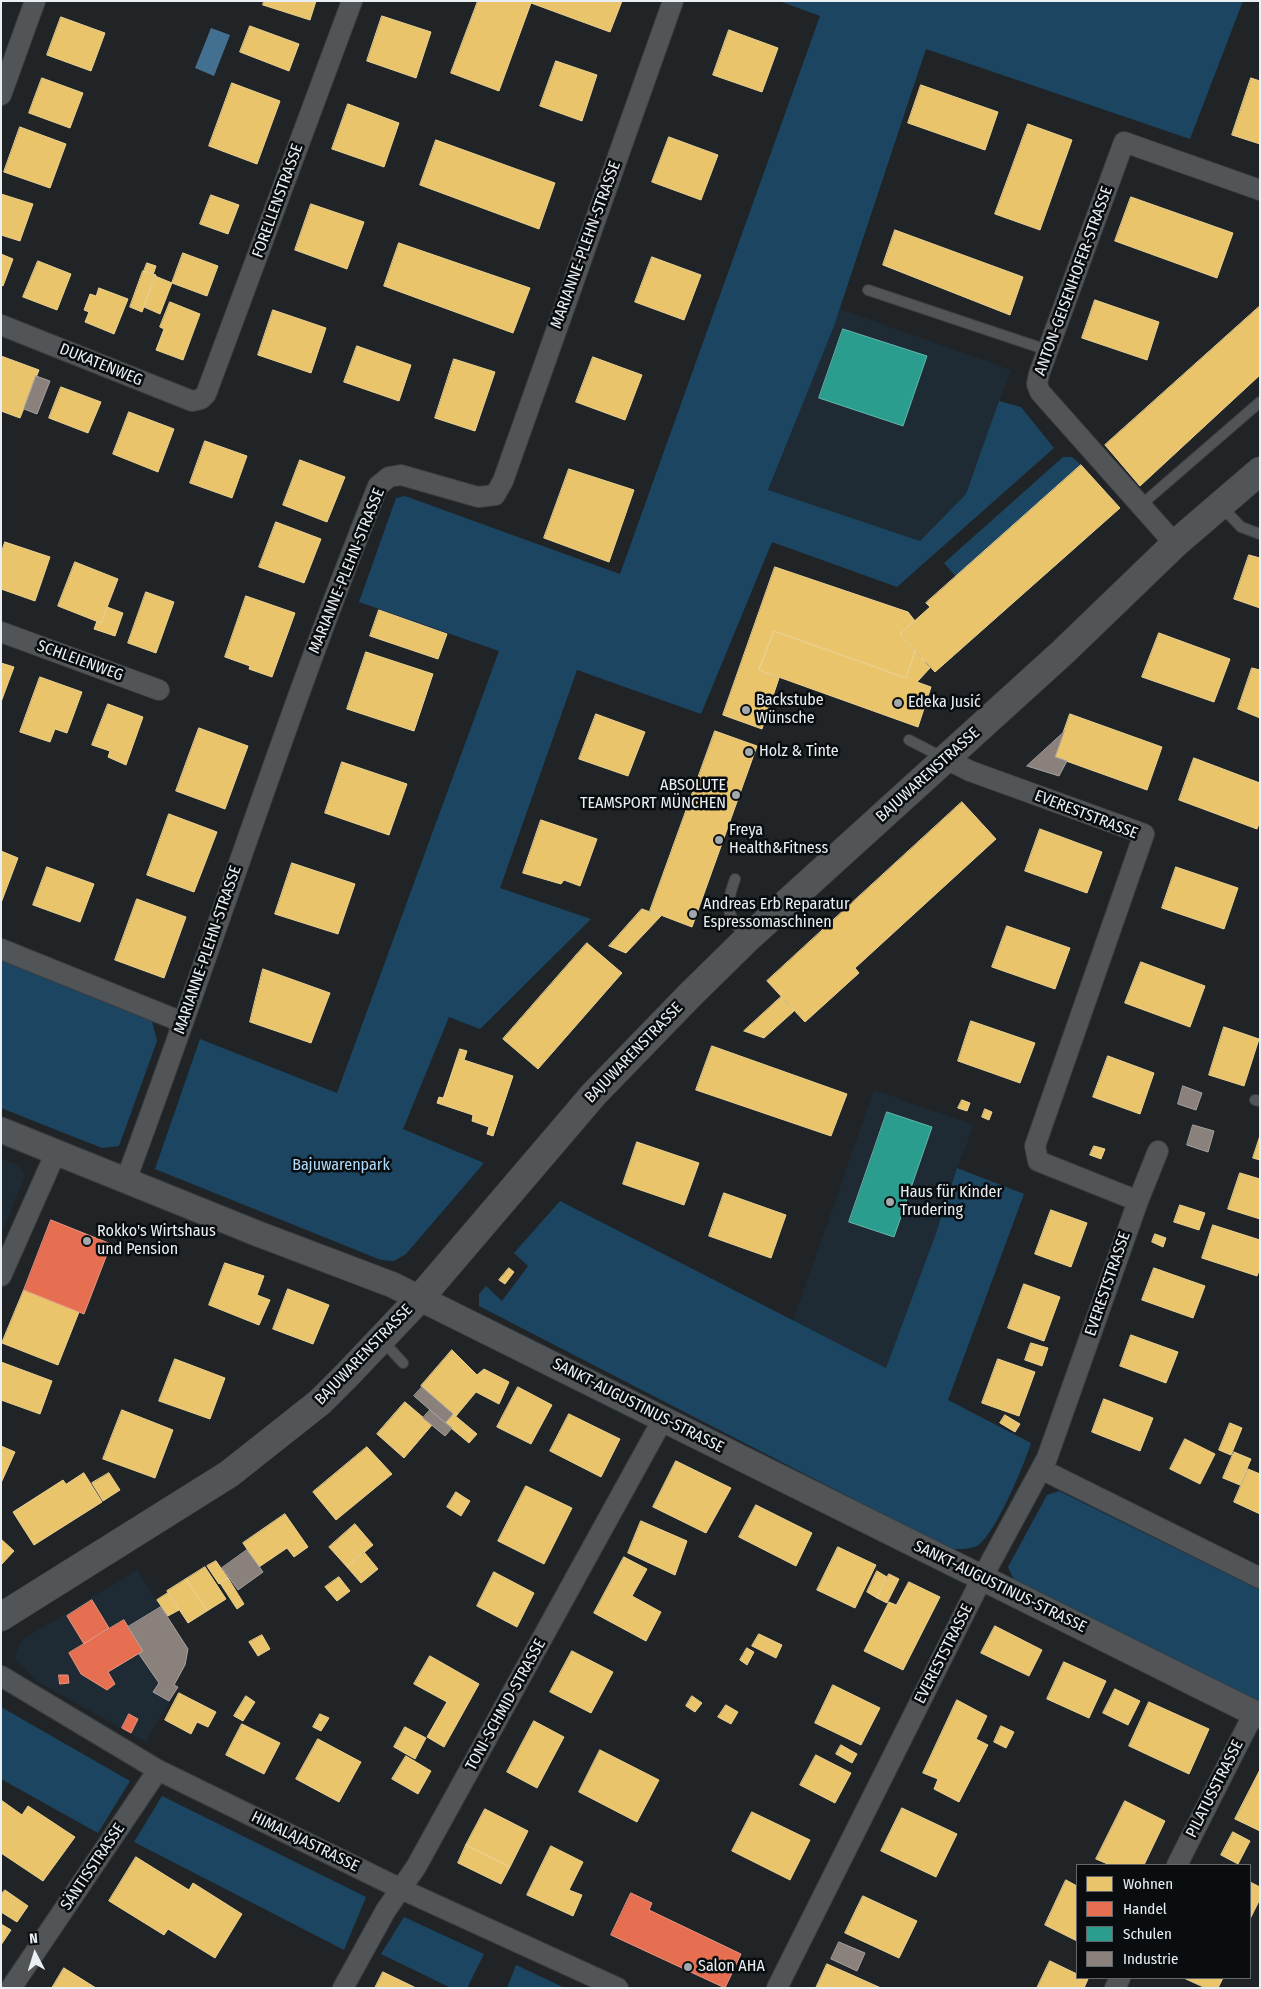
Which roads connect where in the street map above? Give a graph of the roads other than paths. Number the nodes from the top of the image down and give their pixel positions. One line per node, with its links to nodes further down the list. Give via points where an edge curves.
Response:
1 (35, 1): 4 (street)
2 (352, 1): 9 (street, FORELLENSTRASSE, via 206,394)
3 (673, 1): 23 (street, MARIANNE-PLEHN-STRASSE, via 503,481 495,495 478,497 401,474 389,477 378,486 337,588)
4 (1, 95)
5 (1260, 190): 8 (street, ANTON-GEISENHOFER-STRASSE, via 1124,142)
6 (868, 290): 8 (lane)
7 (1, 325): 9 (street, DUKATENWEG, via 192,401)
8 (1047, 350): 12 (street, ANTON-GEISENHOFER-STRASSE, via 1039,374 1040,392)
9 (201, 399)
10 (1260, 402): 12 (lane)
11 (1260, 471): 13 (main road, BAJUWARENSTRASSE)
12 (1141, 505): 15 (street, ANTON-GEISENHOFER-STRASSE)
13 (1220, 505): 14 (lane, via 1241,527); 15 (main road, BAJUWARENSTRASSE)
14 (1260, 534)
15 (1175, 544): 19 (main road, BAJUWARENSTRASSE)
16 (1, 632): 17 (street, SCHLEIENWEG)
17 (159, 690)
18 (909, 740): 19 (lane)
19 (946, 759): 21 (main road, BAJUWARENSTRASSE); 28 (street, EVERESTSTRASSE, via 970,771 1144,834 1036,1146 1038,1161)
20 (735, 879): 21 (lane, via 728,899 730,917)
21 (747, 939): 30 (main road, BAJUWARENSTRASSE, via 594,1094)
22 (1, 949): 23 (street)
23 (182, 1022): 27 (street, MARIANNE-PLEHN-STRASSE)
24 (1, 1130): 26 (street, SANKT-AUGUSTINUS-STRASSE)
25 (1158, 1151): 28 (street, EVERESTSTRASSE)
26 (56, 1152): 27 (street, SANKT-AUGUSTINUS-STRASSE); 29 (street)
27 (126, 1180): 30 (street, SANKT-AUGUSTINUS-STRASSE)
28 (1138, 1201): 34 (street, EVERESTSTRASSE)
29 (1, 1276)
30 (420, 1298): 31 (main road, BAJUWARENSTRASSE); 33 (street, SANKT-AUGUSTINUS-STRASSE)
31 (381, 1339): 32 (lane); 37 (main road, BAJUWARENSTRASSE, via 320,1402 228,1474)
32 (403, 1362)
33 (663, 1419): 35 (street, SANKT-AUGUSTINUS-STRASSE); 42 (street, TONI-SCHMID-STRASSE, via 416,1867)
34 (1041, 1469): 35 (street, EVERESTSTRASSE); 36 (street)
35 (982, 1578): 39 (street, SANKT-AUGUSTINUS-STRASSE); 46 (street, EVERESTSTRASSE)
36 (1260, 1578)
37 (1, 1617)
38 (1, 1676): 40 (street, HIMALAJASTRASSE)
39 (1257, 1715): 41 (street, PILATUSSTRASSE)
40 (158, 1770): 42 (street, HIMALAJASTRASSE); 43 (street, SÄNTISSTRASSE)
41 (1178, 1864)
42 (401, 1888): 44 (street, TONI-SCHMID-STRASSE); 45 (street, HIMALAJASTRASSE)
43 (11, 1988)
44 (343, 1988)
45 (618, 1988)
46 (777, 1988)

